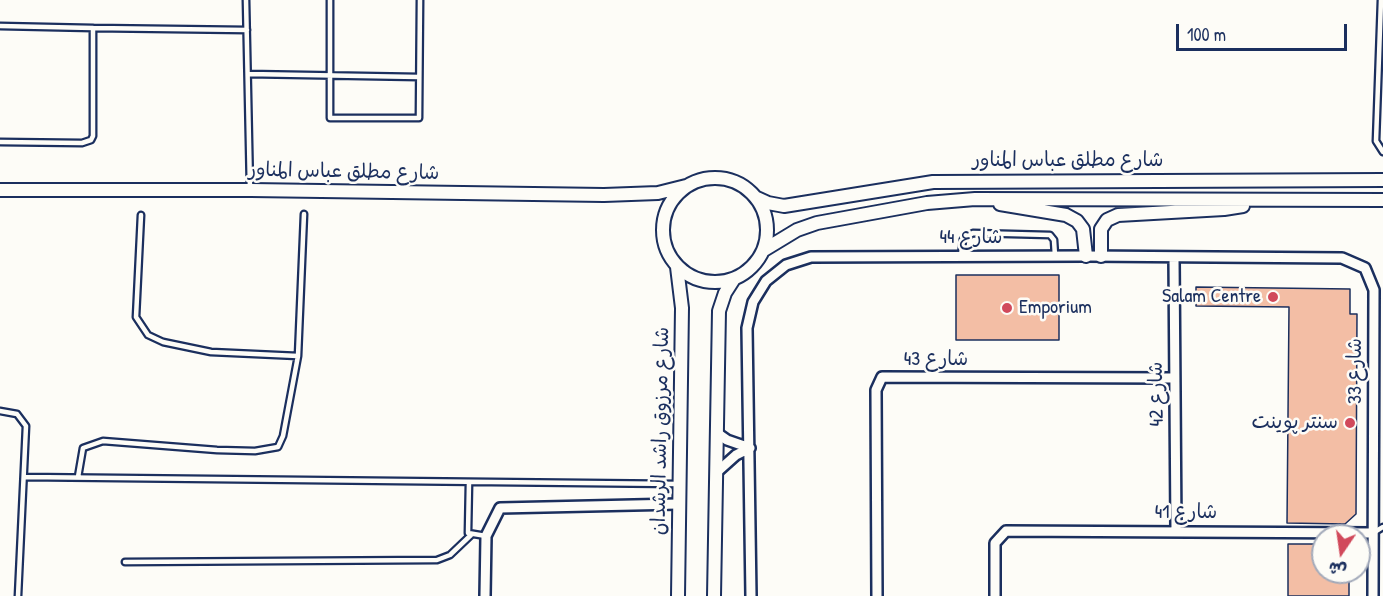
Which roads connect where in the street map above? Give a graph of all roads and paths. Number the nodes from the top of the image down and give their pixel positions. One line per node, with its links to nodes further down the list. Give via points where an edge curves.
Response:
1 (246, 0): 8 (lane)
2 (330, 0): 10 (lane)
3 (420, 0): 11 (lane)
4 (1380, 0): 5 (lane)
5 (1382, 9): 13 (lane, via 1376,141)
6 (0, 26): 7 (lane)
7 (93, 28): 8 (lane); 12 (lane, via 91,140)
8 (247, 30): 9 (lane)
9 (248, 74): 10 (lane); 17 (lane)
10 (330, 76): 11 (lane); 11 (lane, via 330,118 419,118)
11 (419, 77)
12 (0, 142)
13 (1383, 152)
14 (1379, 180): 18 (street, شارع مطلق عباس المناور, via 933,182 784,206)
15 (686, 186): 17 (street, شارع مطلق عباس المناور, via 658,193 604,195); 18 (street, via 704,179 724,178); 31 (street, via 675,196 662,224 668,254)
16 (0, 190): 17 (street, شارع مطلق عباس المناور)
17 (250, 190)
18 (757, 198): 24 (street, via 767,223)
19 (975, 199): 20 (street, شارع مطلق عباس المناور); 24 (street, شارع مطلق عباس المناور, via 927,203 817,223); 27 (street, via 1065,215 1077,221 1083,229)
20 (1269, 200): 21 (street, شارع مطلق عباس المناور); 28 (street, via 1224,209 1118,215 1107,220 1101,229)
21 (1378, 200)
22 (304, 214): 34 (lane)
23 (141, 215): 34 (lane, via 136,317 148,335 211,352)
24 (764, 250): 32 (street, via 757,262)
25 (961, 256): 26 (street, شارع 44); 26 (lane, via 963,239 973,233 1050,235); 38 (street, شارع 44, via 811,257 786,265 766,280 753,302 747,328)
26 (1055, 256): 27 (street, شارع 44)
27 (1086, 256): 28 (street, شارع 44)
28 (1101, 256): 29 (street, شارع 44)
29 (1174, 258): 30 (street, شارع 44, via 1342,258); 35 (street, شارع 42)
30 (1355, 262): 33 (street, شارع 33, via 1372,279)
31 (677, 267): 32 (street, via 704,282); 43 (street, شارع مرزوق راشد الرشدان, via 682,308)
32 (734, 279): 37 (street, via 719,311)
33 (1379, 310): 47 (street, شارع 33)
34 (298, 356): 41 (lane, via 278,447 217,450 103,441 83,447)
35 (1174, 378): 46 (street, شارع 42); 56 (street, شارع 43, via 882,377 876,390)
36 (0, 411): 40 (lane, via 18,414 26,426)
37 (717, 434): 38 (street); 39 (street)
38 (750, 448): 39 (street); 55 (street, شارع 44)
39 (717, 472): 54 (street)
40 (24, 477): 41 (lane); 51 (lane)
41 (78, 477): 42 (lane)
42 (469, 482): 43 (lane); 48 (lane, via 467,529)
43 (679, 484): 44 (street, شارع مرزوق راشد الرشدان)
44 (678, 504): 49 (street, via 500,508); 53 (street, شارع مرزوق راشد الرشدان)
45 (1383, 527): 47 (lane)
46 (1176, 530): 47 (street, شارع 41); 57 (street, شارع 41, via 1006,531 995,543)
47 (1373, 533): 58 (street, شارع 33)
48 (471, 535): 49 (lane); 50 (lane, via 450,555 428,560)
49 (486, 536): 52 (street)
50 (125, 562)
51 (18, 596)
52 (485, 596)
53 (678, 596)
54 (714, 596)
55 (751, 596)
56 (877, 596)
57 (995, 596)
58 (1373, 596)

